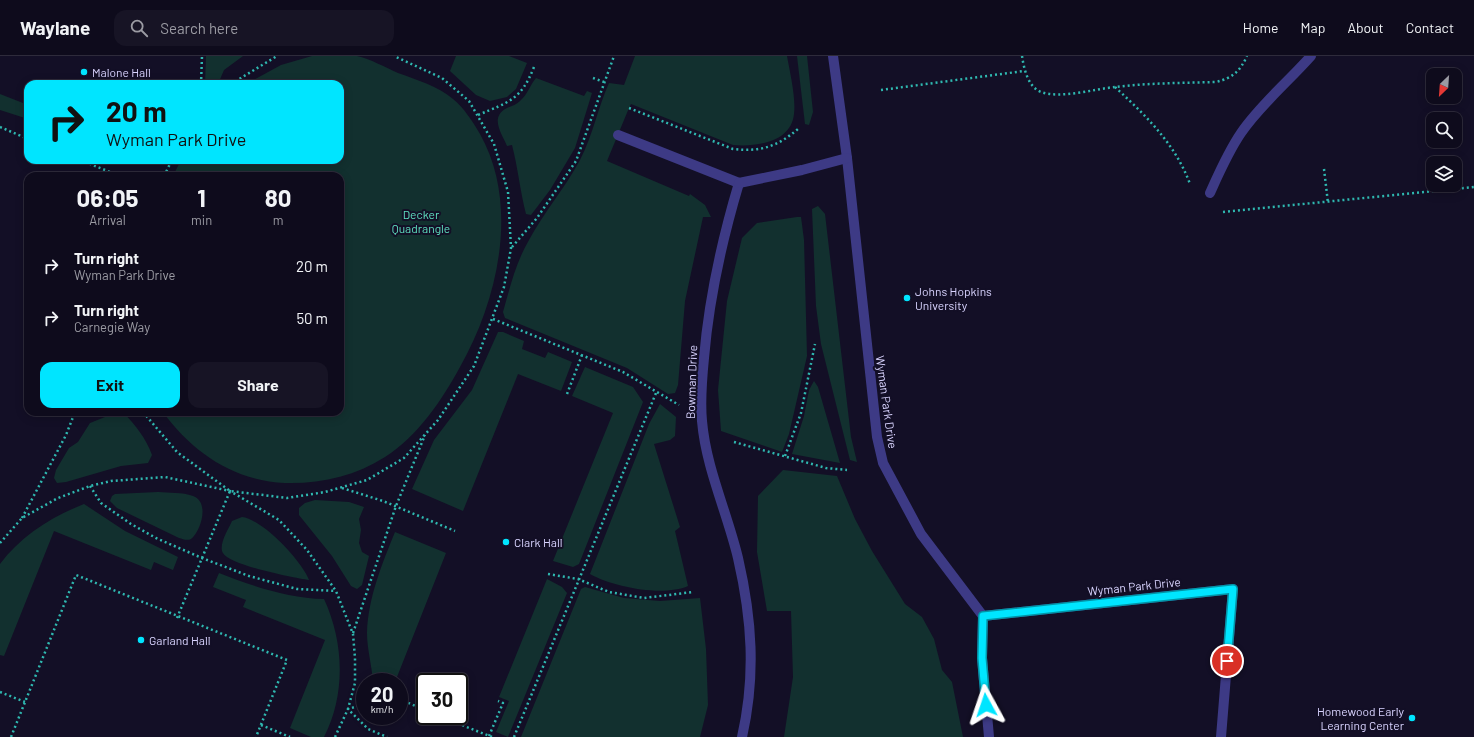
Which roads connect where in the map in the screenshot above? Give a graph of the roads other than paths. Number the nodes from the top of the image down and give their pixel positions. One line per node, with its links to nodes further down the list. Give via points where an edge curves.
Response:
1 (833, 56): 4 (street, Wyman Park Drive)
2 (1311, 56): 6 (street, via 1241,132)
3 (618, 135): 5 (street)
4 (847, 158): 5 (street); 7 (street, Wyman Park Drive, via 877,437 883,463 921,534)
5 (739, 184): 8 (street, Bowman Drive, via 726,230 710,306 702,379 702,421 708,456 738,558 746,603 752,680)
6 (1210, 193)
7 (983, 616): 9 (street, via 982,658); 10 (street, Wyman Park Drive, via 1233,589)
8 (742, 737)
9 (989, 737)
10 (1221, 737)

